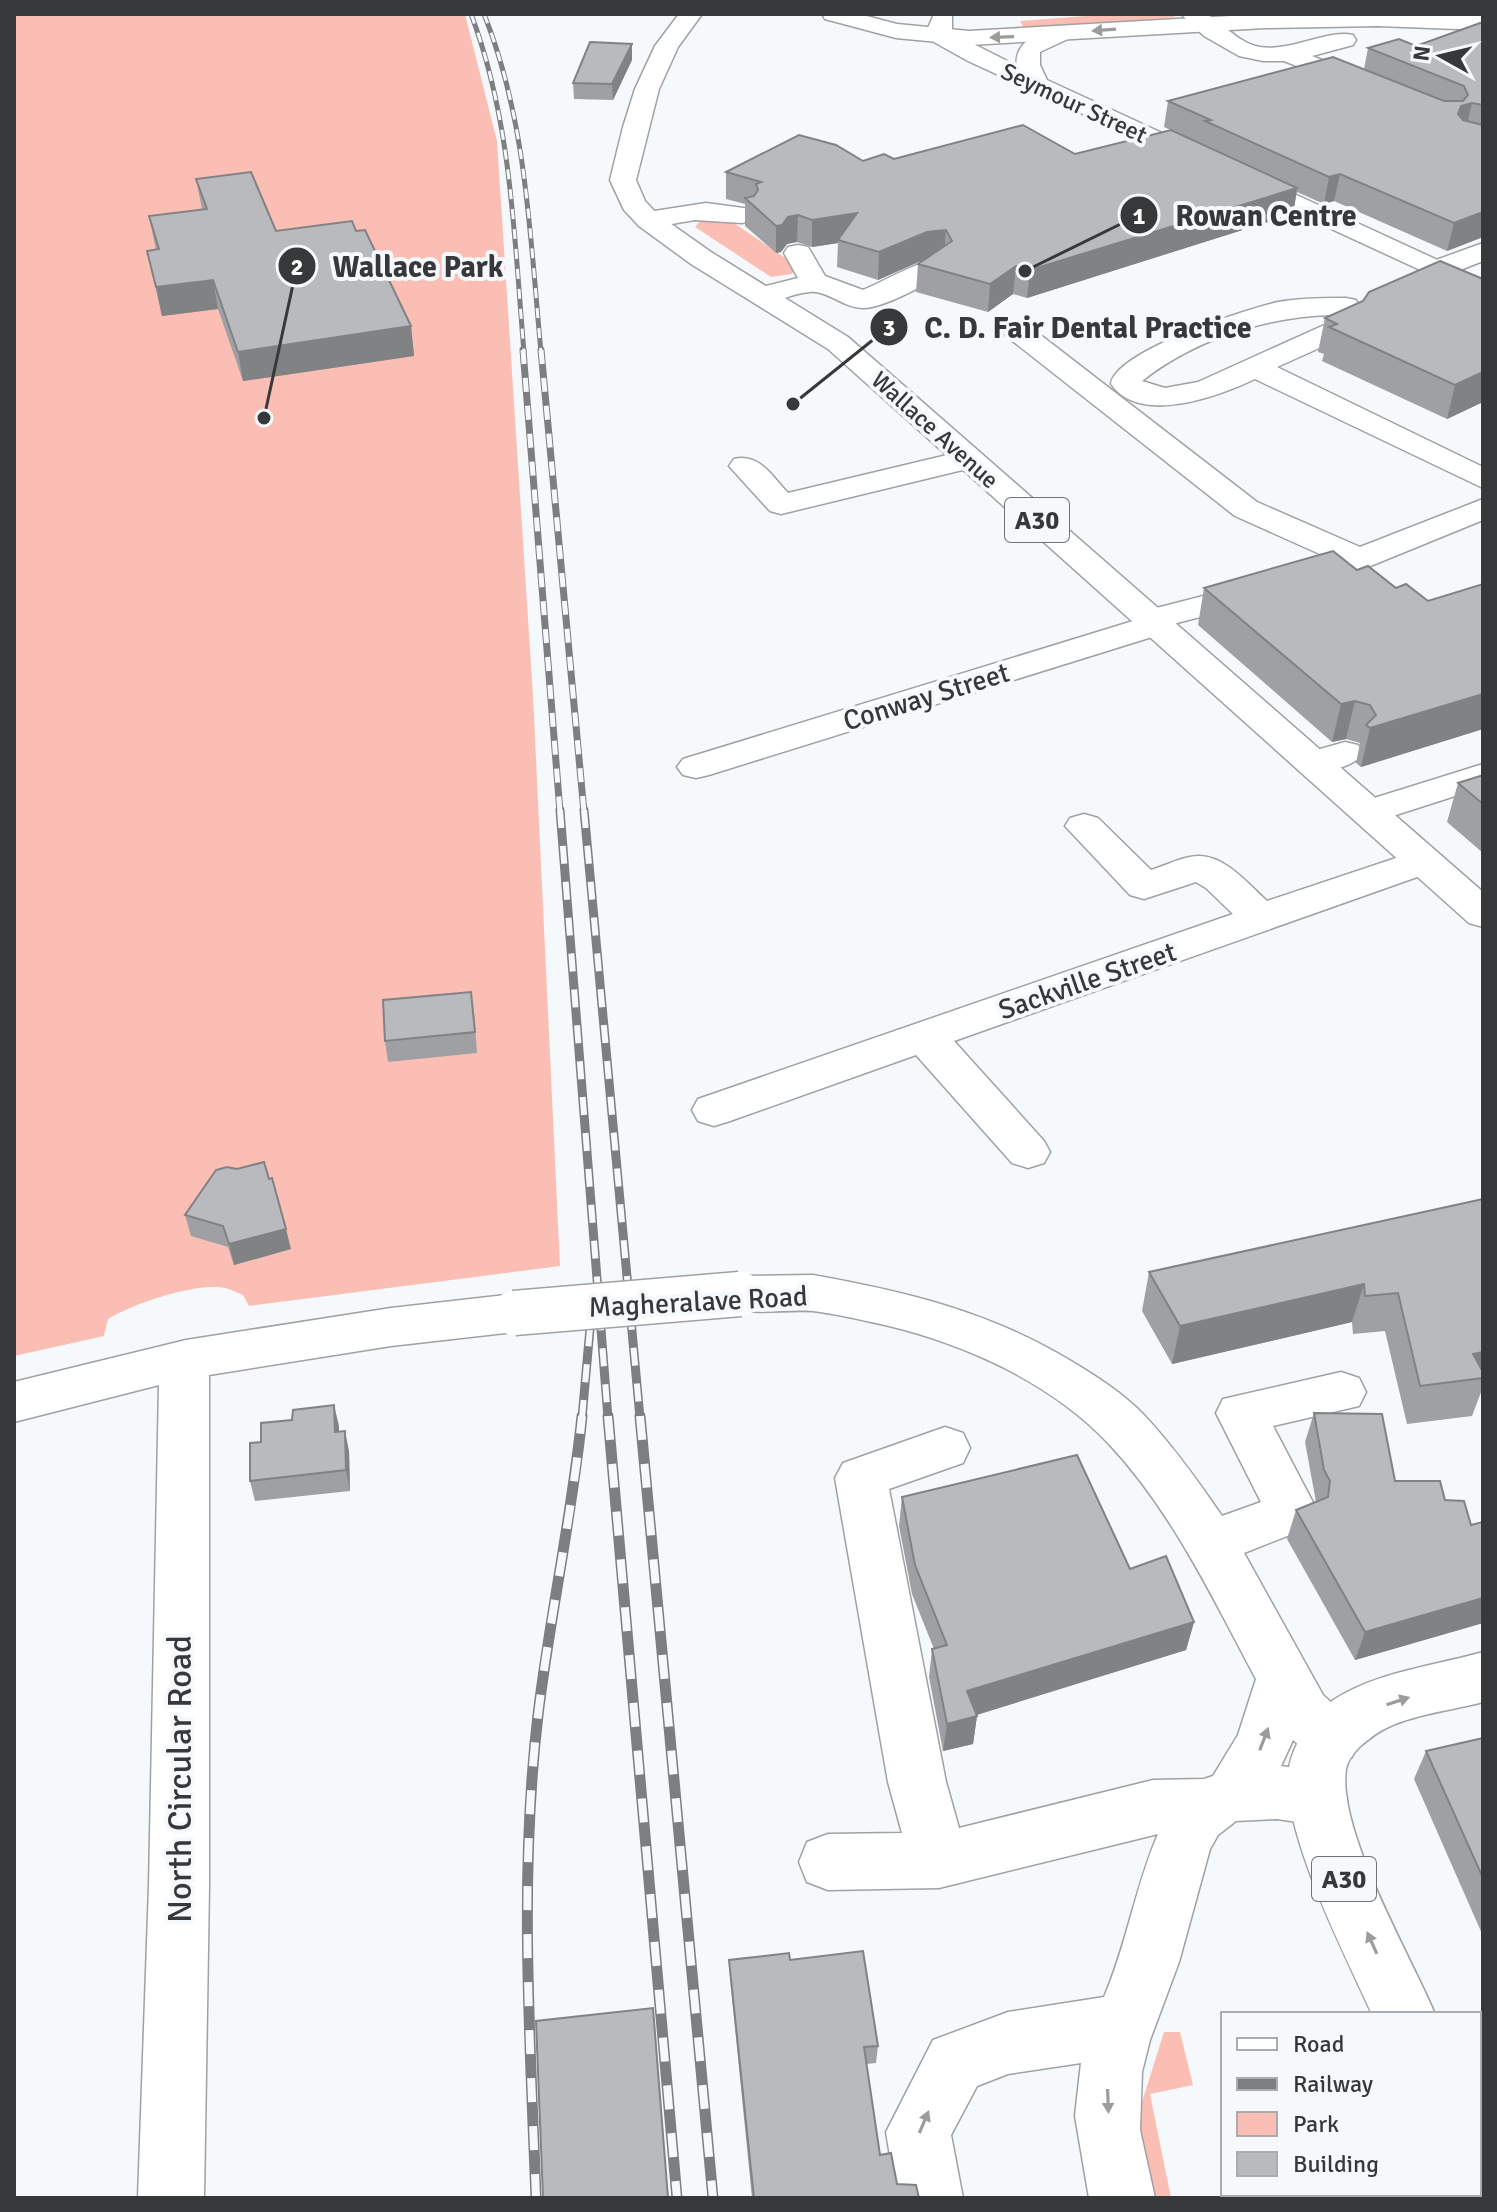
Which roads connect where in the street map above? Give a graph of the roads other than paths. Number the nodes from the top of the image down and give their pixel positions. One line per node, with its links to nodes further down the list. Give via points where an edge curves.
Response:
1 (691, 14): 15 (main road, Wallace Avenue / A30, via 667,46 647,89 626,160 623,180 633,204)
2 (833, 14): 9 (main road, Seymour Street, via 896,31)
3 (856, 14): 9 (main road)
4 (901, 14): 9 (main road, Seymour Street)
5 (1375, 16): 6 (main road); 7 (main road)
6 (1197, 19): 8 (main road, one-way to 8); 11 (main road, via 1239,49)
7 (1483, 23)
8 (1067, 24): 9 (main road, via 993,38); 12 (main road, via 1026,56)
9 (941, 27): 12 (main road, Seymour Street)
10 (1345, 40): 11 (main road)
11 (1290, 55): 13 (main road)
12 (1038, 86): 19 (main road, Seymour Street)
13 (1391, 96)
14 (742, 215): 15 (main road, via 700,210)
15 (648, 220): 24 (main road, Wallace Avenue / A30)
16 (1483, 251): 19 (main road)
17 (798, 253): 21 (main road)
18 (925, 262): 21 (main road, via 902,285 863,300)
19 (1432, 269): 20 (main road); 22 (main road, Seymour Street)
20 (1402, 281)
21 (814, 282): 24 (main road)
22 (1476, 282)
23 (1374, 293): 25 (main road)
24 (764, 295): 30 (main road, Wallace Avenue / A30, via 838,343)
25 (1346, 306): 27 (main road, via 1345,326); 28 (main road, via 1249,319 1143,363)
26 (1015, 329): 29 (main road)
27 (1253, 367): 28 (main road, via 1211,388 1174,396 1137,392); 32 (main road)
28 (1126, 384): 29 (main road)
29 (1087, 386): 34 (main road, via 1246,509)
30 (968, 459): 31 (main road, via 781,504); 35 (main road, Wallace Avenue / A30)
31 (745, 466)
32 (1483, 479)
33 (1483, 509): 34 (main road, Conway Street)
34 (1359, 559): 35 (main road, Conway Street)
35 (1170, 628): 36 (main road, Conway Street); 38 (main road, Wallace Avenue / A30, via 1329,758)
36 (696, 767)
37 (1483, 775): 38 (main road)
38 (1368, 812): 40 (main road, Wallace Avenue / A30)
39 (1084, 826): 42 (main road, via 1144,886 1199,868 1220,879)
40 (1423, 861): 41 (main road, Wallace Avenue / A30); 42 (main road, Sackville Street)
41 (1483, 914)
42 (1261, 918): 43 (main road, Sackville Street)
43 (925, 1037): 44 (main road, Sackville Street); 45 (main road)
44 (732, 1104)
45 (1028, 1152)
46 (186, 1359): 48 (main road, Magheralave Road); 50 (main road, Magheralave Road, bridge, via 514,1313 813,1293 952,1324 1018,1353 1079,1390 1124,1427); 60 (main road, North Circular Road)
47 (1341, 1392): 50 (main road, via 1241,1413 1292,1512)
48 (14, 1402)
49 (945, 1448): 56 (main road, via 861,1478 917,1782)
50 (1211, 1543): 51 (main road, Magheralave Road)
51 (1284, 1677): 53 (main road, Magheralave Road, via 1303,1713); 55 (main road, one-way to 51, via 1263,1745)
52 (1483, 1677): 53 (main road, A30, one-way to 52, via 1352,1718)
53 (1332, 1739): 54 (main road, A30, via 1318,1767)
54 (1318, 1798): 55 (main road, via 1277,1791); 58 (main road, A30, one-way to 54, via 1337,1864)
55 (1220, 1800): 56 (main road, via 1153,1807); 59 (main road, via 1182,1844 1149,1961)
56 (939, 1860): 57 (main road)
57 (828, 1862)
58 (1403, 2012)
59 (1122, 2025): 61 (main road, one-way to 59, via 918,2132 955,2062 1008,2043); 62 (main road, one-way to 62, via 1107,2090)
60 (171, 2198)
61 (930, 2198)
62 (1122, 2198)

